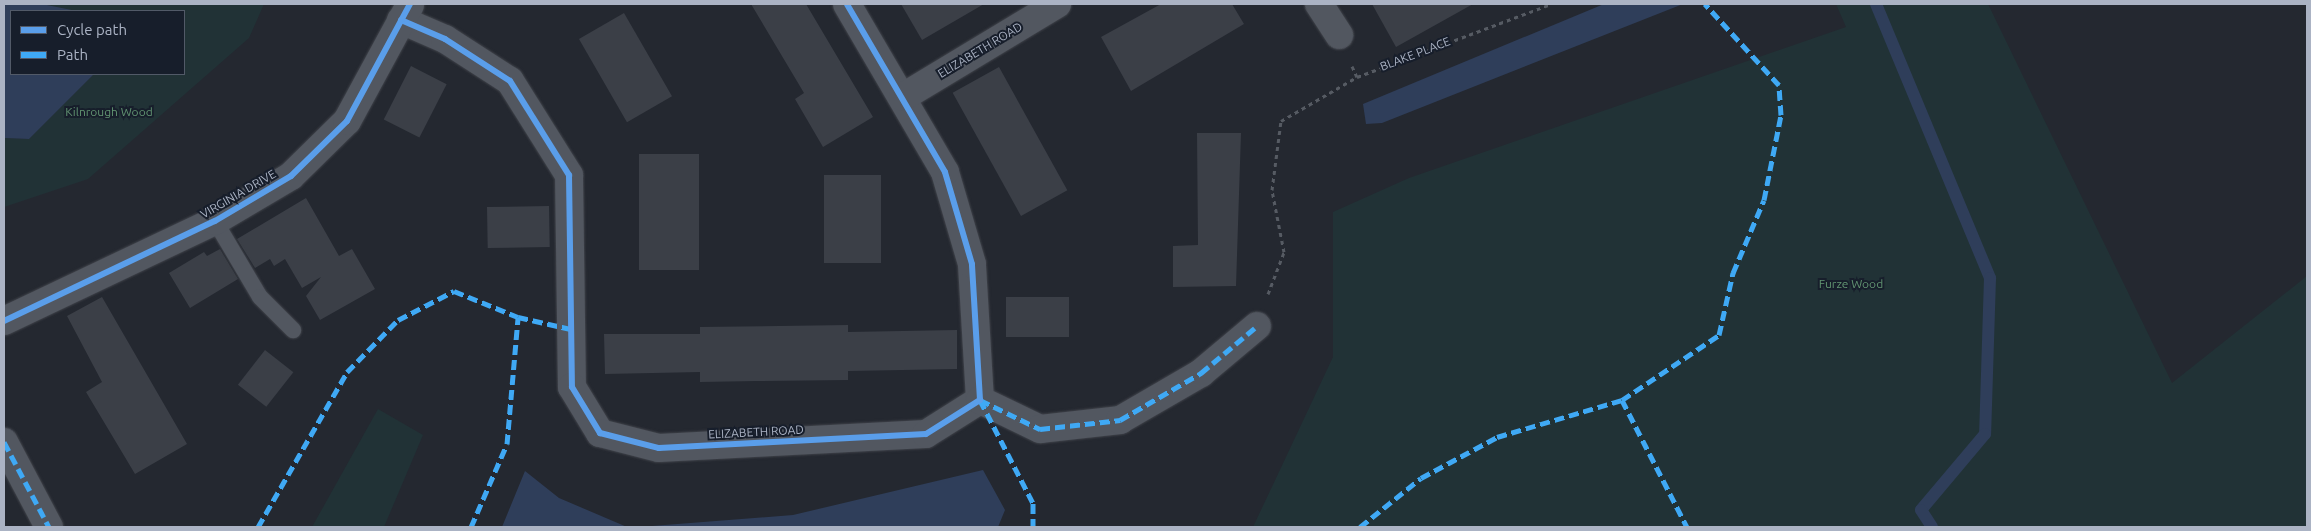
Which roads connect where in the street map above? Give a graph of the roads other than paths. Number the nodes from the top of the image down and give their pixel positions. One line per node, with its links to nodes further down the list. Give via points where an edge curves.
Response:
1 (847, 4): 6 (street)
2 (1057, 4): 6 (street, ELIZABETH ROAD)
3 (1319, 4): 5 (street)
4 (406, 12): 7 (street, VIRGINIA DRIVE, via 347,121 292,176); 11 (street, ELIZABETH ROAD, via 510,81 569,175 572,387 600,433 659,448 926,434)
5 (1339, 35)
6 (903, 97): 11 (street, via 945,172 972,264)
7 (215, 221): 8 (street, VIRGINIA DRIVE); 10 (lane, via 260,297)
8 (4, 321)
9 (1257, 326): 11 (street, via 1201,373 1120,420 1040,429)
10 (293, 330)
11 (980, 400)
12 (4, 442): 13 (street)
13 (49, 527)

